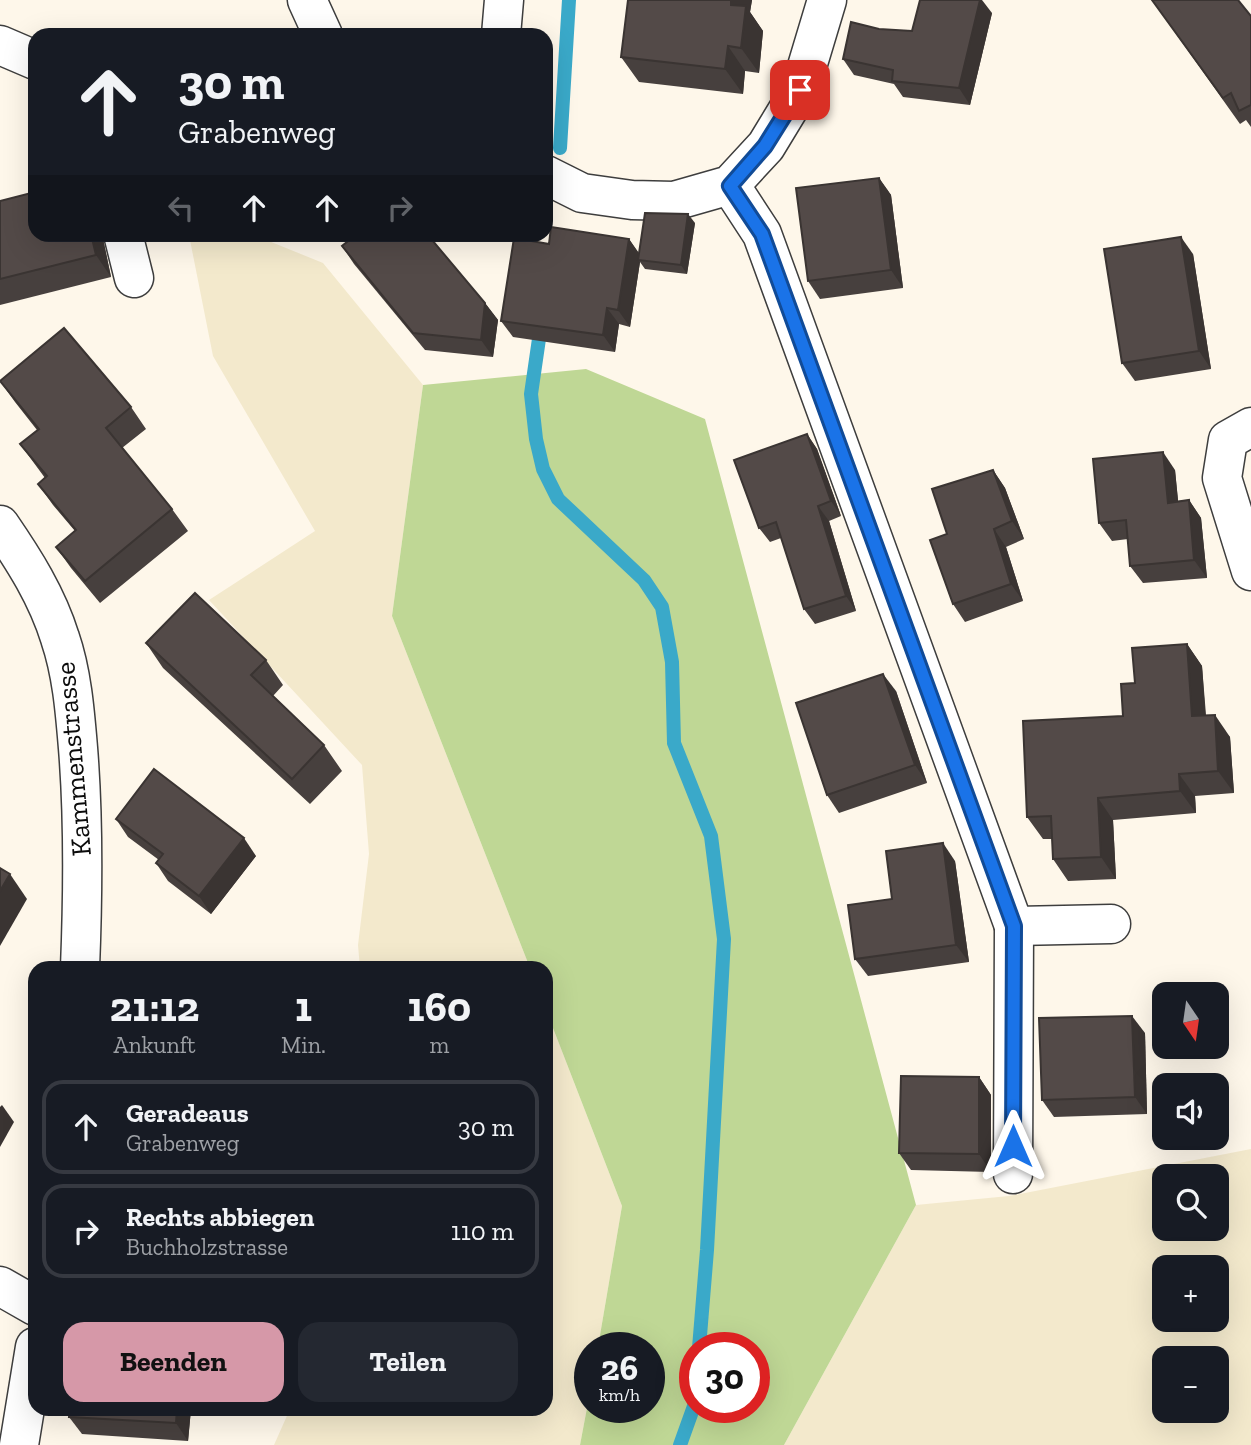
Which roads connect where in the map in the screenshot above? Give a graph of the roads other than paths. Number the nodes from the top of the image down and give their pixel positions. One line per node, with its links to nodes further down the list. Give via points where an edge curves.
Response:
1 (307, 0): 4 (street)
2 (504, 0): 5 (street)
3 (827, 0): 9 (street, via 800,90 765,146)
4 (320, 28)
5 (502, 28)
6 (0, 46): 7 (street)
7 (28, 57)
8 (553, 178): 9 (street, via 583,193 632,200 674,201)
9 (730, 186): 16 (street, via 762,234)
10 (125, 242): 11 (street)
11 (134, 278)
12 (1251, 427): 14 (street, via 1228,440 1222,478)
13 (0, 525): 17 (street, Kammenstrasse, via 38,585 61,640 75,709 84,868)
14 (1251, 570)
15 (1111, 924): 16 (street)
16 (1014, 926): 18 (street)
17 (80, 961)
18 (1013, 1174)
19 (0, 1286): 20 (street)
20 (28, 1302)
21 (28, 1390): 22 (street)
22 (19, 1445)

